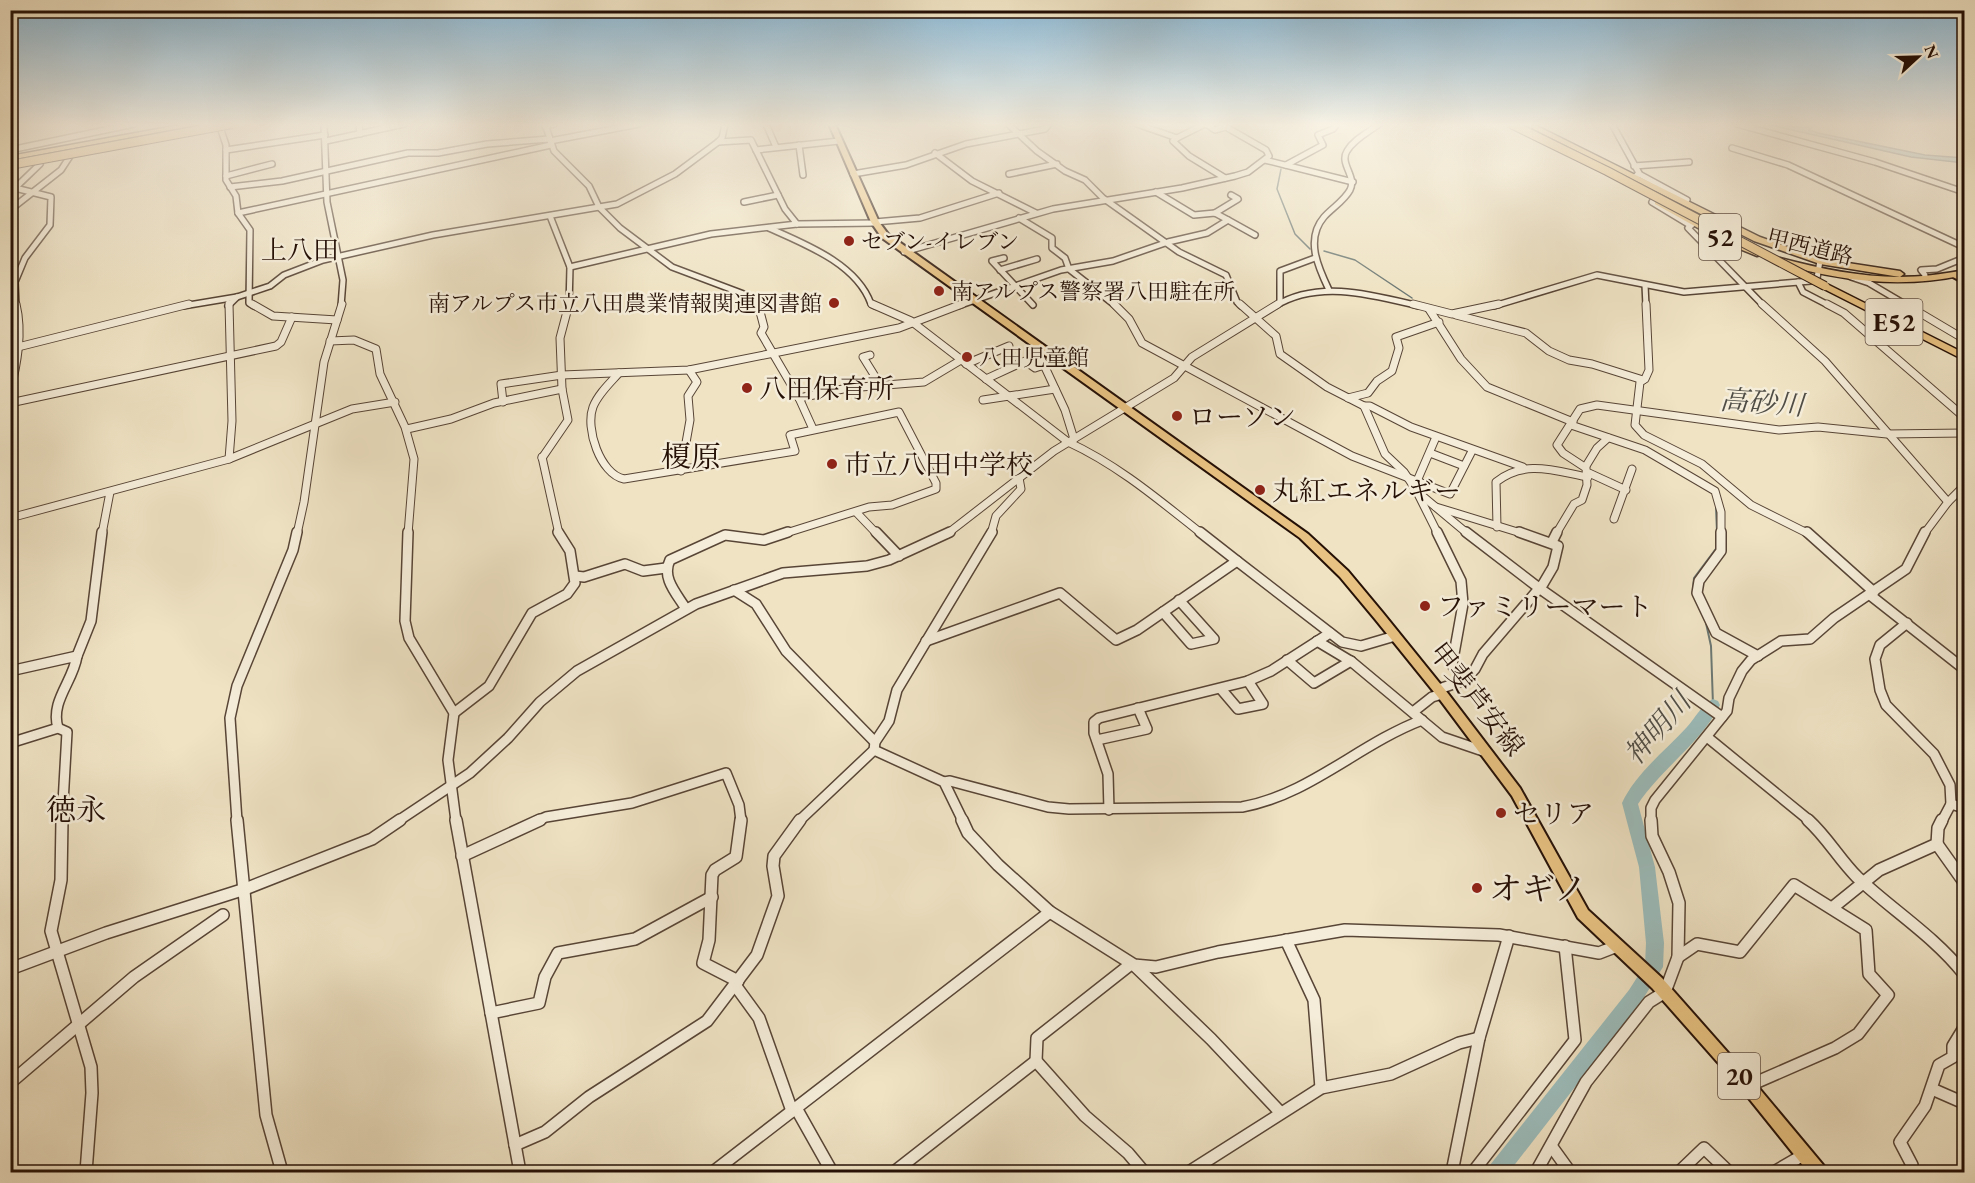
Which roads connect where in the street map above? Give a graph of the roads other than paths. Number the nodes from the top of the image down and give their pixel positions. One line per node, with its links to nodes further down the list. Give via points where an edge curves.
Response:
1 (24, 179): 26 (street, via 15,188)
2 (51, 179): 26 (street)
3 (227, 179): 22 (street)
4 (289, 179): 22 (street)
5 (326, 179): 24 (street)
6 (392, 179): 24 (street)
7 (583, 179): 34 (street)
8 (665, 179): 34 (street, via 616,204)
9 (770, 179): 28 (street)
10 (855, 179): 42 (main road, 甲斐芦安線 / 20)
11 (969, 179): 25 (street)
12 (1084, 179): 30 (street)
13 (1219, 179): 23 (street)
14 (1339, 179): 21 (street)
15 (1352, 179): 21 (street)
16 (1611, 179): 33 (highway, 甲西道路 / 52)
17 (1623, 179): 90 (highway, E52, bridge)
18 (1643, 179): 31 (highway, 甲西道路 / 52)
19 (1819, 179): 48 (street)
20 (1927, 179): 27 (street)
21 (1353, 183): 53 (street, via 1318,225)
22 (230, 188): 36 (street, via 236,196)
23 (1156, 192): 30 (street); 38 (street, via 1194,215)
24 (327, 193): 36 (street); 51 (street)
25 (999, 193): 37 (street); 42 (street, via 920,218)
26 (34, 194): 35 (street); 86 (street, via 51,197 50,225 25,258 15,282 14,297 21,326)
27 (1965, 194)
28 (778, 195): 32 (street); 43 (street)
29 (1232, 195): 38 (street, via 1238,200)
30 (1107, 199): 37 (street); 47 (street)
31 (1680, 200): 33 (street); 56 (highway, 甲西道路 / 52, via 1757,239)
32 (744, 202)
33 (1655, 202): 44 (highway, 甲西道路 / 52)
34 (599, 207): 39 (street); 49 (street)
35 (10, 210)
36 (238, 213): 70 (street, via 250,230)
37 (1036, 213): 40 (street)
38 (1215, 213): 41 (street)
39 (550, 216): 51 (street, via 433,235); 57 (street)
40 (1019, 218): 50 (street); 58 (street, via 1052,238 1052,248 1065,258)
41 (1228, 220): 46 (street); 47 (street, via 1208,233)
42 (875, 222): 43 (street); 50 (main road, 甲斐芦安線 / 20)
43 (797, 224): 45 (street)
44 (1692, 224): 60 (highway, 甲西道路 / 52, via 1746,249); 68 (street, via 1689,228)
45 (769, 228): 49 (street, via 711,234); 81 (street, via 803,242 854,278 864,287 871,304)
46 (1255, 235)
47 (1168, 242): 58 (street, via 1113,261); 78 (street, via 1226,275 1237,302)
48 (1965, 247)
49 (649, 250): 57 (street); 87 (street, via 672,267 757,299 764,327 761,333)
50 (904, 252): 72 (main road, 甲斐芦安線 / 20)
51 (339, 256): 70 (street, via 309,264); 79 (street, via 343,280)
52 (1004, 258): 59 (street, via 992,261)
53 (1315, 258): 69 (street); 73 (street, via 1280,271)
54 (1965, 258): 62 (street, via 1937,269 1921,270)
55 (1037, 259): 59 (street)
56 (1820, 261): 60 (street); 62 (highway, 甲西道路 / 52, via 1887,273)
57 (570, 267): 96 (street, via 569,309 560,338)
58 (1069, 269): 66 (street); 93 (street, via 1129,319 1142,343)
59 (1000, 270): 66 (street)
60 (1818, 271): 63 (highway, 甲西道路 / 52); 65 (street, via 1815,280)
61 (1960, 274): 62 (highway, 甲西道路 / 52); 63 (highway, 甲西道路 / 52, via 1919,281); 64 (main road)
62 (1925, 275)
63 (1851, 277): 82 (street, via 1869,283)
64 (1965, 281)
65 (1798, 282): 68 (street); 113 (street, via 1803,292 1845,313)
66 (1014, 284): 72 (street); 74 (street)
67 (1645, 285): 68 (street, via 1684,292); 76 (street, via 1597,275 1477,311); 98 (street, via 1649,370)
68 (1744, 288): 119 (street, via 1825,361)
69 (1329, 290): 73 (street); 75 (street, via 1355,291)
70 (248, 294): 71 (street); 77 (street, via 249,303 255,308 273,316)
71 (237, 297): 86 (street, via 164,310); 89 (street, via 228,305)
72 (973, 301): 81 (street); 85 (main road, 甲斐芦安線 / 20)
73 (1280, 303): 78 (street)
74 (1033, 305)
75 (1428, 309): 76 (street); 80 (street)
76 (1452, 314): 98 (street, via 1526,333 1549,351 1569,360)
77 (292, 317): 79 (street); 89 (street, via 276,346)
78 (1254, 318): 93 (street); 105 (street, via 1276,336 1280,354)
79 (337, 320): 83 (street)
80 (1439, 322): 105 (street, via 1396,337 1399,348 1392,371 1368,393); 114 (street, via 1461,360 1482,377 1487,387)
81 (915, 324): 87 (street); 91 (street)
82 (1965, 339)
83 (330, 341): 107 (street, via 354,340 376,349 380,374); 115 (street)
84 (1009, 346): 91 (street)
85 (1041, 348): 92 (street, via 1037,350); 111 (main road, 甲斐芦安線 / 20)
86 (12, 350): 102 (street, via 17,366)
87 (773, 354): 94 (street); 104 (street)
88 (870, 355): 99 (street, via 863,357)
89 (230, 356): 109 (street); 125 (street, via 234,431)
90 (1965, 357)
91 (964, 362): 97 (street); 99 (street, via 924,382)
92 (1044, 365): 97 (street, via 1035,368 1025,361); 101 (street)
93 (1183, 365): 111 (street, via 1174,378); 133 (street, via 1352,456)
94 (689, 370): 95 (street); 129 (street, via 697,382 688,396 690,420)
95 (619, 373): 96 (street); 129 (street, via 599,397 591,416 592,434 609,472 615,477 633,479)
96 (562, 375): 100 (street); 108 (street, via 501,384)
97 (987, 379): 103 (street)
98 (1643, 380): 112 (street)
99 (881, 386): 104 (street)
100 (562, 389): 108 (street); 148 (street, via 568,420 542,458 556,530 570,551)
101 (1055, 389): 103 (street); 122 (street)
102 (10, 393)
103 (1009, 395): 106 (street); 122 (street)
104 (799, 398): 117 (street)
105 (1348, 398): 110 (street)
106 (983, 400)
107 (395, 402): 115 (street, via 357,407); 116 (street)
108 (503, 402): 116 (street)
109 (10, 403)
110 (1364, 406): 120 (street); 133 (street, via 1385,454)
111 (1125, 408): 122 (street); 157 (main road, 甲斐芦安線 / 20, via 1304,536 1344,574)
112 (1636, 409): 114 (street, via 1597,405 1580,409); 119 (street, via 1779,430 1818,427); 132 (street, via 1635,425 1644,435 1702,464)
113 (1965, 417)
114 (1572, 424): 121 (street); 130 (street, via 1558,448)
115 (314, 425): 125 (street); 190 (street, via 293,550 237,686 231,718 230,747)
116 (407, 429): 171 (street, via 414,459 405,621 409,639)
117 (813, 429): 129 (street, via 790,435 795,451); 140 (street, via 899,412 936,483 932,493)
118 (1965, 433): 119 (street)
119 (1887, 434): 138 (street)
120 (1436, 437): 123 (street); 124 (street)
121 (1608, 438): 130 (street, via 1597,448); 136 (street, via 1651,453)
122 (1071, 440): 131 (street); 146 (street, via 1137,483)
123 (1472, 451): 126 (street); 127 (street)
124 (1430, 453): 126 (street); 133 (street)
125 (229, 459): 137 (street)
126 (1464, 466): 133 (street, via 1450,494)
127 (1523, 467): 130 (street); 143 (street, via 1496,482)
128 (1632, 469): 135 (street)
129 (681, 471)
130 (1588, 472): 135 (street); 144 (street, via 1582,500 1574,504 1571,516)
131 (1019, 478): 145 (street, via 953,531); 158 (street, via 1021,489 996,516 991,535)
132 (1724, 482): 136 (street); 151 (street, via 1751,505 1817,540)
133 (1414, 484): 139 (street); 166 (street, via 1461,581 1463,604 1452,665)
134 (1965, 486): 138 (street)
135 (1626, 490): 142 (street)
136 (1714, 491): 161 (street, via 1721,512 1721,551 1699,581 1698,592 1716,633)
137 (110, 492): 141 (street); 160 (street, via 97,557 91,621)
138 (1948, 502): 151 (street, via 1927,529 1906,569)
139 (1432, 506): 143 (street); 149 (street)
140 (856, 512): 145 (street); 147 (street, via 764,540 725,535 670,560)
141 (10, 518)
142 (1614, 519)
143 (1497, 526): 144 (street)
144 (1551, 542): 149 (street, via 1558,546 1558,556)
145 (899, 556): 150 (street, via 867,566 783,573)
146 (1237, 561): 152 (street); 156 (street)
147 (666, 568): 148 (street, via 643,571 625,564 584,577); 153 (street, via 667,577)
148 (575, 576): 171 (street, via 567,594 532,614 489,686)
149 (1539, 588): 166 (street); 173 (street)
150 (734, 590): 153 (street); 179 (street, via 756,604 786,651)
151 (1872, 594): 155 (street); 161 (street, via 1810,639 1781,641)
152 (1179, 600): 154 (street); 154 (street, via 1214,639 1191,644)
153 (686, 609): 182 (street, via 577,671 540,702 487,758)
154 (1163, 612): 158 (street, via 1116,640 1060,593)
155 (1907, 623): 164 (street); 183 (street, via 1880,645 1875,659 1880,690 1886,705 1934,754 1950,784)
156 (1330, 633): 157 (street, via 1342,642 1361,646); 159 (street)
157 (1395, 636): 169 (main road, 甲斐芦安線 / 20)
158 (926, 641): 179 (street, via 897,690 889,721)
159 (1317, 641): 162 (street); 163 (street)
160 (76, 656): 165 (street); 175 (street, via 54,719)
161 (1758, 656): 173 (street, via 1742,671)
162 (1287, 660): 163 (street, via 1314,682); 167 (street)
163 (1351, 661): 172 (street)
164 (1965, 669)
165 (10, 670)
166 (1465, 680): 169 (street)
167 (1248, 681): 168 (street); 168 (street, via 1263,704 1240,711)
168 (1221, 689): 170 (street)
169 (1440, 691): 172 (street); 180 (main road, 甲斐芦安線 / 20)
170 (1138, 708): 177 (street, via 1099,718 1094,722); 177 (street, via 1148,729)
171 (454, 712): 182 (street, via 448,760)
172 (1413, 712): 174 (street)
173 (1722, 717): 176 (street)
174 (1422, 720): 180 (street, via 1442,737); 185 (street, via 1368,744 1282,796 1252,805 1221,811)
175 (58, 728): 178 (street); 199 (street, via 67,732 61,879 51,931)
176 (1707, 737): 188 (street, via 1825,835); 200 (street, via 1650,808 1652,836 1679,903)
177 (1097, 740): 185 (street, via 1108,774)
178 (10, 743)
179 (875, 746): 181 (street); 204 (street, via 801,819 777,850 772,867 778,896 754,960)
180 (1486, 752): 198 (main road, 甲斐芦安線 / 20, via 1530,815 1574,901)
181 (944, 783): 185 (street, via 950,781 1048,807); 193 (street, via 975,843)
182 (450, 788): 187 (street); 190 (street, via 372,839)
183 (1951, 804): 184 (street); 186 (street, via 1938,828)
184 (1965, 808)
185 (1109, 810)
186 (1937, 844): 188 (street, via 1879,870); 189 (street)
187 (462, 856): 191 (street, via 546,817 632,803 726,772 739,802 743,826 736,857 712,875); 206 (street)
188 (1864, 882): 192 (street); 203 (street, via 1949,955)
189 (1965, 882)
190 (245, 889): 199 (street); 223 (street, via 266,1115)
191 (712, 897): 204 (street, via 703,963); 206 (street, via 635,939 558,953 544,977 539,1003)
192 (1832, 908): 200 (street, via 1794,885 1740,952 1697,944); 212 (street, via 1866,930 1869,974 1888,995 1858,1034)
193 (1050, 912): 201 (street); 216 (street)
194 (223, 915): 207 (street, via 134,978)
195 (1509, 936): 196 (street, via 1345,930); 197 (street); 209 (street)
196 (1286, 940): 201 (street, via 1156,967); 213 (street, via 1314,1000)
197 (1565, 946): 198 (street, via 1599,953); 231 (street, via 1575,1040)
198 (1617, 946): 205 (main road, 甲斐芦安線 / 20)
199 (57, 950): 202 (street); 207 (street)
200 (1678, 957): 205 (street)
201 (1132, 964): 210 (street, via 1036,1038); 217 (street)
202 (10, 969)
203 (1965, 974)
204 (737, 983): 216 (street, via 759,1018); 218 (street, via 712,1009 707,1022 590,1096 545,1132)
205 (1661, 987): 212 (main road, 甲斐芦安線 / 20); 219 (street, via 1586,1082)
206 (491, 1013): 218 (street)
207 (78, 1025): 211 (street); 222 (street, via 91,1067)
208 (1965, 1029): 214 (street, via 1953,1046 1953,1057 1939,1065)
209 (1479, 1038): 213 (street, via 1391,1074); 230 (street)
210 (1036, 1061): 227 (street); 228 (street, via 1084,1116 1128,1153)
211 (10, 1083)
212 (1748, 1086): 220 (main road, 甲斐芦安線 / 20)
213 (1321, 1088): 217 (street)
214 (1932, 1089): 215 (street); 221 (street, via 1918,1122 1900,1142)
215 (1965, 1103)
216 (794, 1109): 225 (street); 226 (street)
217 (1280, 1112): 229 (street)
218 (515, 1146): 224 (street)
219 (1552, 1147): 232 (street); 233 (street)
220 (1805, 1154): 236 (street); 237 (main road, 甲斐芦安線 / 20)
221 (1912, 1170)
222 (86, 1173)
223 (282, 1173)
224 (520, 1173)
225 (713, 1173)
226 (832, 1173)
227 (894, 1173)
228 (1144, 1173)
229 (1189, 1173)
230 (1452, 1173)
231 (1473, 1173)
232 (1536, 1173)
233 (1570, 1173)
234 (1679, 1173): 235 (street, via 1704,1148)
235 (1729, 1173)
236 (1774, 1173)
237 (1818, 1173)

